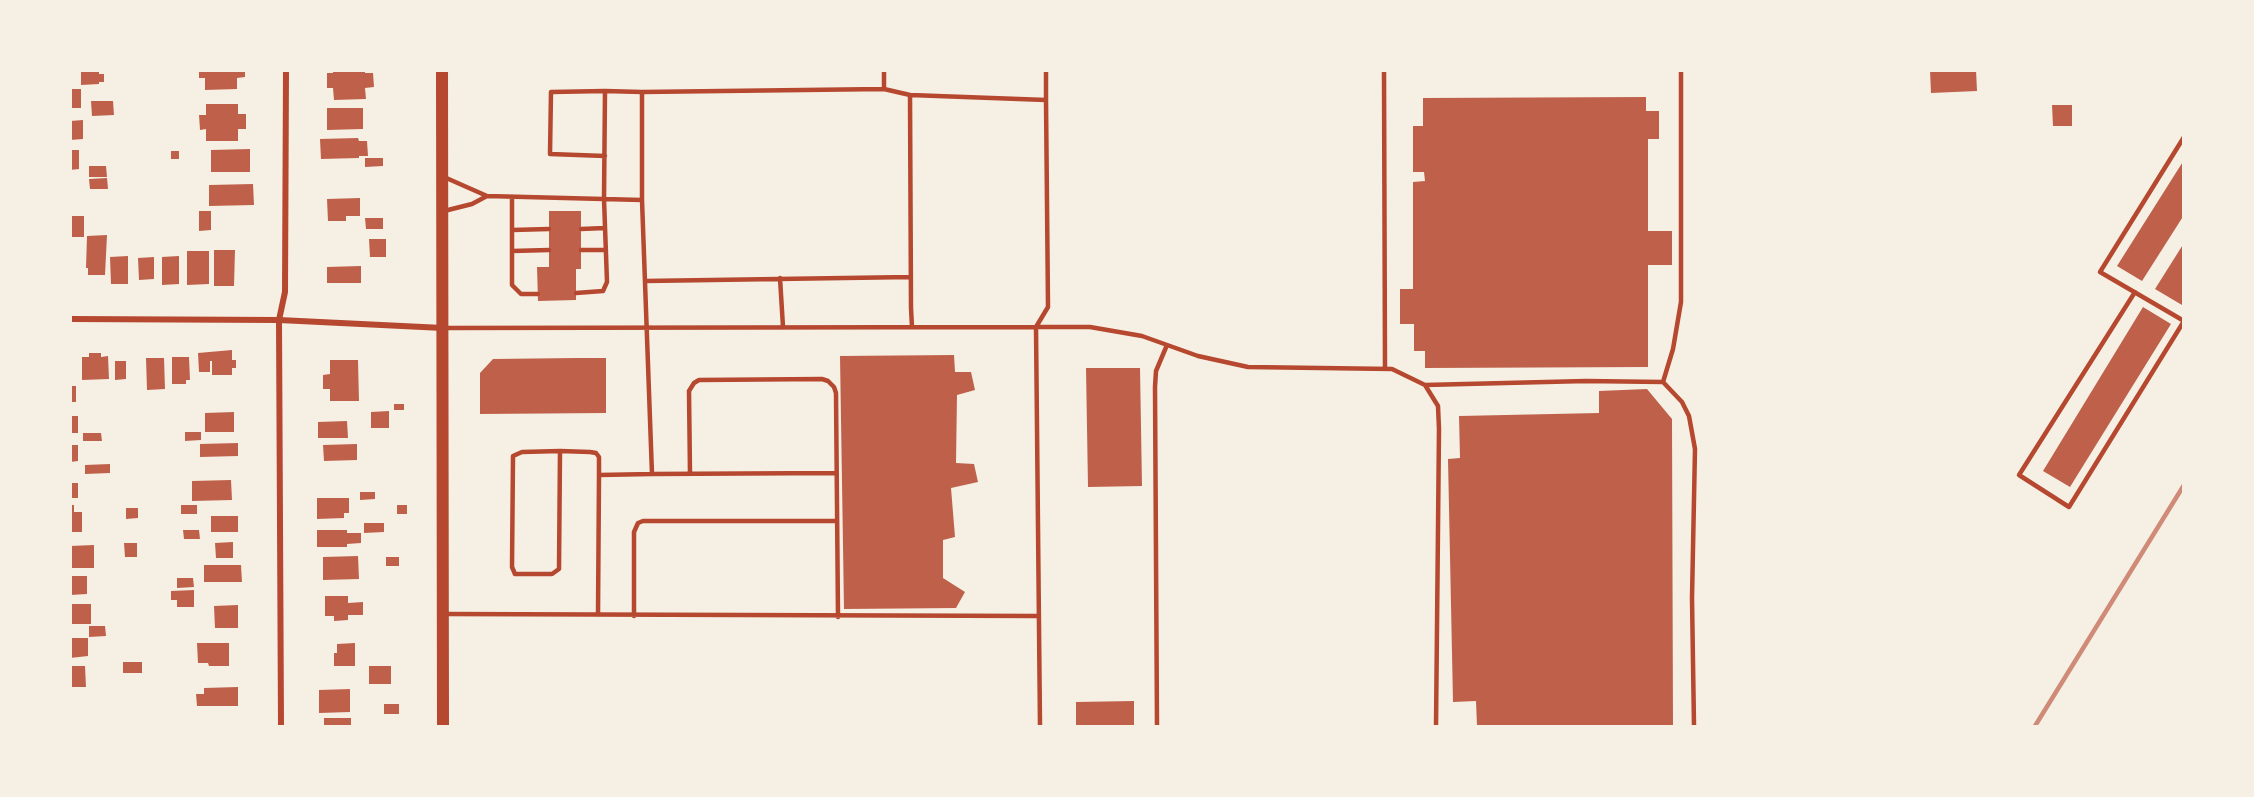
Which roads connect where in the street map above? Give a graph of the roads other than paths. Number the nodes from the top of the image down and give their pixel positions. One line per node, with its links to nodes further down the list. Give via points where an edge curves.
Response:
1 (286, 70): 35 (street, via 285,292)
2 (442, 70): 14 (main road)
3 (884, 70): 7 (lane)
4 (1046, 70): 11 (lane)
5 (1384, 70): 43 (lane)
6 (1681, 70): 44 (lane, via 1681,302)
7 (884, 89): 9 (lane); 10 (lane)
8 (605, 91): 9 (lane); 13 (lane); 13 (lane, via 551,92 550,144 550,154)
9 (642, 92): 18 (lane)
10 (910, 95): 11 (lane); 28 (lane)
11 (1046, 100): 40 (lane, via 1048,307)
12 (2184, 137): 31 (lane, via 2100,272)
13 (605, 156): 17 (lane)
14 (443, 176): 15 (lane); 19 (main road)
15 (487, 196): 16 (lane); 19 (lane)
16 (512, 198): 17 (lane); 23 (lane)
17 (604, 199): 18 (lane); 20 (lane)
18 (642, 200): 30 (lane)
19 (443, 211): 41 (main road)
20 (606, 228): 22 (lane); 26 (lane)
21 (549, 229): 23 (lane)
22 (581, 229)
23 (512, 230): 27 (lane)
24 (549, 250): 27 (lane)
25 (581, 250): 26 (lane)
26 (606, 250): 32 (lane, via 608,282 603,291)
27 (512, 251): 33 (lane, via 512,285 521,294)
28 (911, 277): 29 (lane); 39 (lane)
29 (780, 278): 30 (lane); 38 (lane)
30 (645, 281): 37 (lane)
31 (2135, 292): 36 (lane); 36 (lane, via 2019,475 2068,507)
32 (576, 293)
33 (538, 294)
34 (70, 319): 35 (street)
35 (279, 320): 41 (street); 57 (street)
36 (2184, 321)
37 (647, 327): 38 (lane); 41 (lane); 48 (lane)
38 (783, 327): 39 (lane)
39 (912, 327): 40 (lane)
40 (1036, 327): 42 (lane, via 1090,327 1142,336); 55 (lane)
41 (443, 328): 52 (main road)
42 (1167, 345): 43 (lane, via 1248,367); 60 (lane, via 1155,379)
43 (1385, 369): 45 (lane)
44 (1663, 382): 45 (lane); 62 (lane, via 1689,416 1695,448)
45 (1425, 385): 61 (lane, via 1438,406 1439,429)
46 (560, 451): 46 (lane, via 522,452 513,456 515,574 552,574 559,569); 50 (lane, via 596,453)
47 (836, 473): 49 (lane); 49 (lane, via 834,387 822,379 800,379 694,383 689,392); 51 (lane)
48 (652, 474): 49 (lane); 50 (lane)
49 (690, 474)
50 (599, 475): 53 (lane)
51 (837, 522): 54 (lane, via 638,523 634,532); 56 (lane)
52 (443, 614): 53 (lane); 58 (main road)
53 (598, 615): 54 (lane)
54 (634, 616): 56 (lane)
55 (1039, 616): 56 (lane); 59 (lane)
56 (838, 617)
57 (281, 726)
58 (443, 726)
59 (1040, 726)
60 (1157, 726)
61 (1436, 726)
62 (1694, 726)

